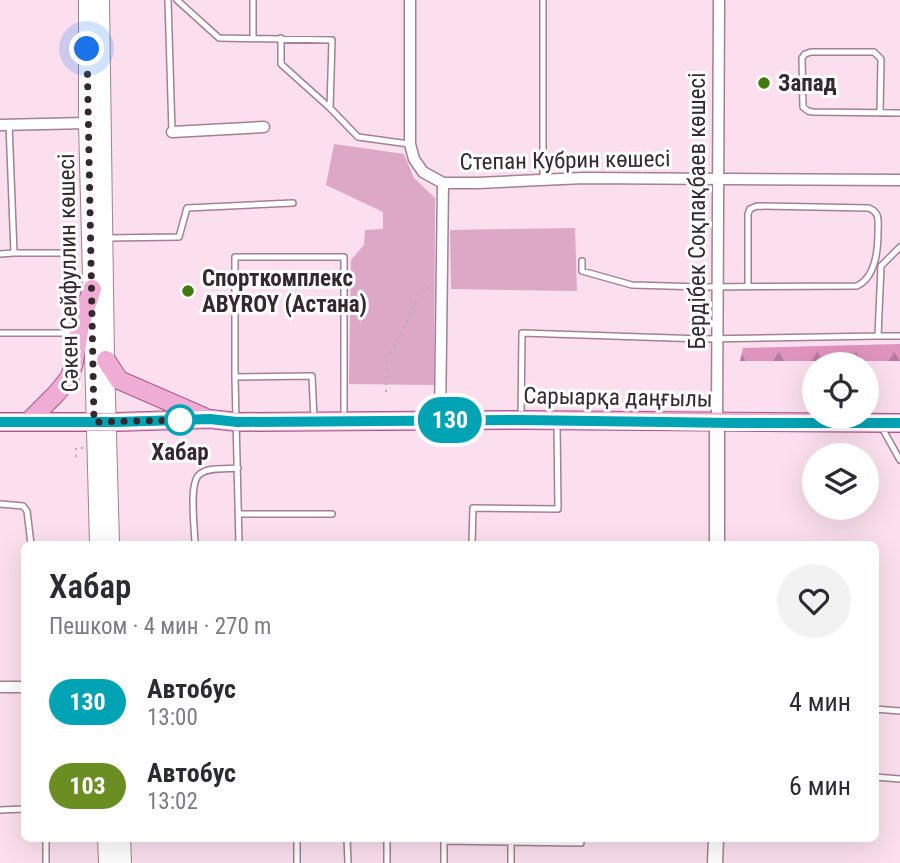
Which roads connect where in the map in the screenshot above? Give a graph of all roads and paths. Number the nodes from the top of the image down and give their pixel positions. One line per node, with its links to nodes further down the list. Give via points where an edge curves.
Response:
1 (87, 0): 14 (main road, Сәкен Сейфуллин көшесі)
2 (101, 0): 24 (main road, Сәкен Сейфуллин көшесі)
3 (167, 0): 17 (lane)
4 (177, 0): 9 (lane, via 219,38)
5 (253, 0): 9 (lane)
6 (410, 0): 18 (street, Степан Кубрин көшесі)
7 (543, 0): 20 (lane)
8 (719, 0): 19 (street, Бердібек Соқпақбаев көшесі)
9 (253, 38): 10 (lane)
10 (281, 38): 11 (lane, via 281,64); 11 (lane, via 332,40)
11 (330, 108): 18 (lane, via 358,137)
12 (880, 113): 12 (lane, via 808,111 803,107 802,58 811,52 874,51 881,59); 13 (lane)
13 (900, 113)
14 (87, 123): 15 (street); 33 (main road, Сәкен Сейфуллин көшесі)
15 (5, 124): 26 (lane)
16 (264, 127): 17 (street)
17 (172, 132)
18 (410, 144): 22 (street, Степан Кубрин көшесі, via 423,172)
19 (717, 179): 20 (street, Степан Кубрин көшесі); 21 (street, Степан Кубрин көшесі); 30 (street, Бердібек Соқпақбаев көшесі)
20 (544, 180): 22 (street, Степан Кубрин көшесі)
21 (900, 180)
22 (443, 183): 43 (street)
23 (293, 203): 24 (lane, via 187,208 179,237)
24 (104, 238): 39 (main road, Сәкен Сейфуллин көшесі)
25 (900, 247): 36 (lane, via 881,266)
26 (14, 253): 27 (lane); 28 (lane)
27 (63, 253)
28 (0, 254)
29 (582, 261): 30 (lane, via 582,271 632,285)
30 (716, 286): 31 (lane); 38 (street, Бердібек Соқпақбаев көшесі)
31 (748, 286): 31 (lane, via 750,209 875,211 878,251 865,282 857,286)
32 (436, 288): 41 (path, via 422,288 387,355)
33 (92, 289): 35 (main road); 50 (main road, Сәкен Сейфуллин көшесі)
34 (0, 333): 35 (lane)
35 (78, 333): 49 (main road, via 70,377)
36 (878, 336): 37 (lane); 38 (lane)
37 (900, 336)
38 (717, 339): 44 (lane, via 522,333); 52 (street, Бердібек Соқпақбаев көшесі)
39 (106, 360): 42 (main road, via 119,380); 50 (main road, Сәкен Сейфуллин көшесі)
40 (235, 377): 46 (lane, via 312,376); 47 (lane, via 235,257 344,257); 51 (lane)
41 (386, 392)
42 (210, 419): 50 (main road, Сарыарқа даңғылы); 51 (main road, Сарыарқа даңғылы)
43 (440, 420): 44 (main road, Сарыарқа даңғылы); 47 (main road, Сарыарқа даңғылы)
44 (521, 420): 45 (main road, Сарыарқа даңғылы)
45 (557, 420): 52 (main road, Сарыарқа даңғылы); 68 (lane, via 558,509 473,508)
46 (314, 421): 47 (main road, Сарыарқа даңғылы); 51 (main road, Сарыарқа даңғылы)
47 (344, 421)
48 (0, 422): 49 (main road, Сарыарқа даңғылы)
49 (28, 422): 50 (main road, Сарыарқа даңғылы)
50 (101, 422): 64 (main road, Сәкен Сейфуллин көшесі); 65 (main road, Сәкен Сейфуллин көшесі)
51 (237, 422): 59 (lane)
52 (717, 422): 53 (main road, Сарыарқа даңғылы); 69 (street)
53 (802, 423)
54 (879, 423): 55 (main road, Сарыарқа даңғылы); 58 (lane)
55 (900, 423)
56 (84, 448): 57 (path, via 76,448)
57 (76, 457)
58 (900, 460)
59 (238, 468): 61 (lane); 66 (lane, via 198,475 193,491)
60 (0, 504): 63 (lane, via 27,510)
61 (240, 514): 62 (lane); 67 (lane)
62 (332, 514)
63 (31, 541)
64 (98, 541)
65 (111, 541)
66 (195, 541)
67 (239, 541)
68 (472, 541)
69 (717, 541)
70 (0, 687): 71 (street)
71 (21, 687)
72 (879, 709): 73 (lane)
73 (900, 711)
74 (879, 777): 75 (lane)
75 (900, 779)
76 (21, 809): 77 (lane)
77 (0, 810)
78 (46, 842): 89 (lane)
79 (106, 842): 90 (main road)
80 (122, 842): 91 (main road)
81 (297, 842): 92 (lane)
82 (347, 842): 93 (lane)
83 (387, 842): 94 (lane)
84 (444, 842): 95 (lane)
85 (511, 842): 96 (lane)
86 (557, 842): 88 (lane)
87 (716, 842): 97 (street)
88 (580, 843)
89 (46, 863)
90 (107, 863)
91 (123, 863)
92 (297, 863)
93 (348, 863)
94 (387, 863)
95 (444, 863)
96 (511, 863)
97 (715, 863)

